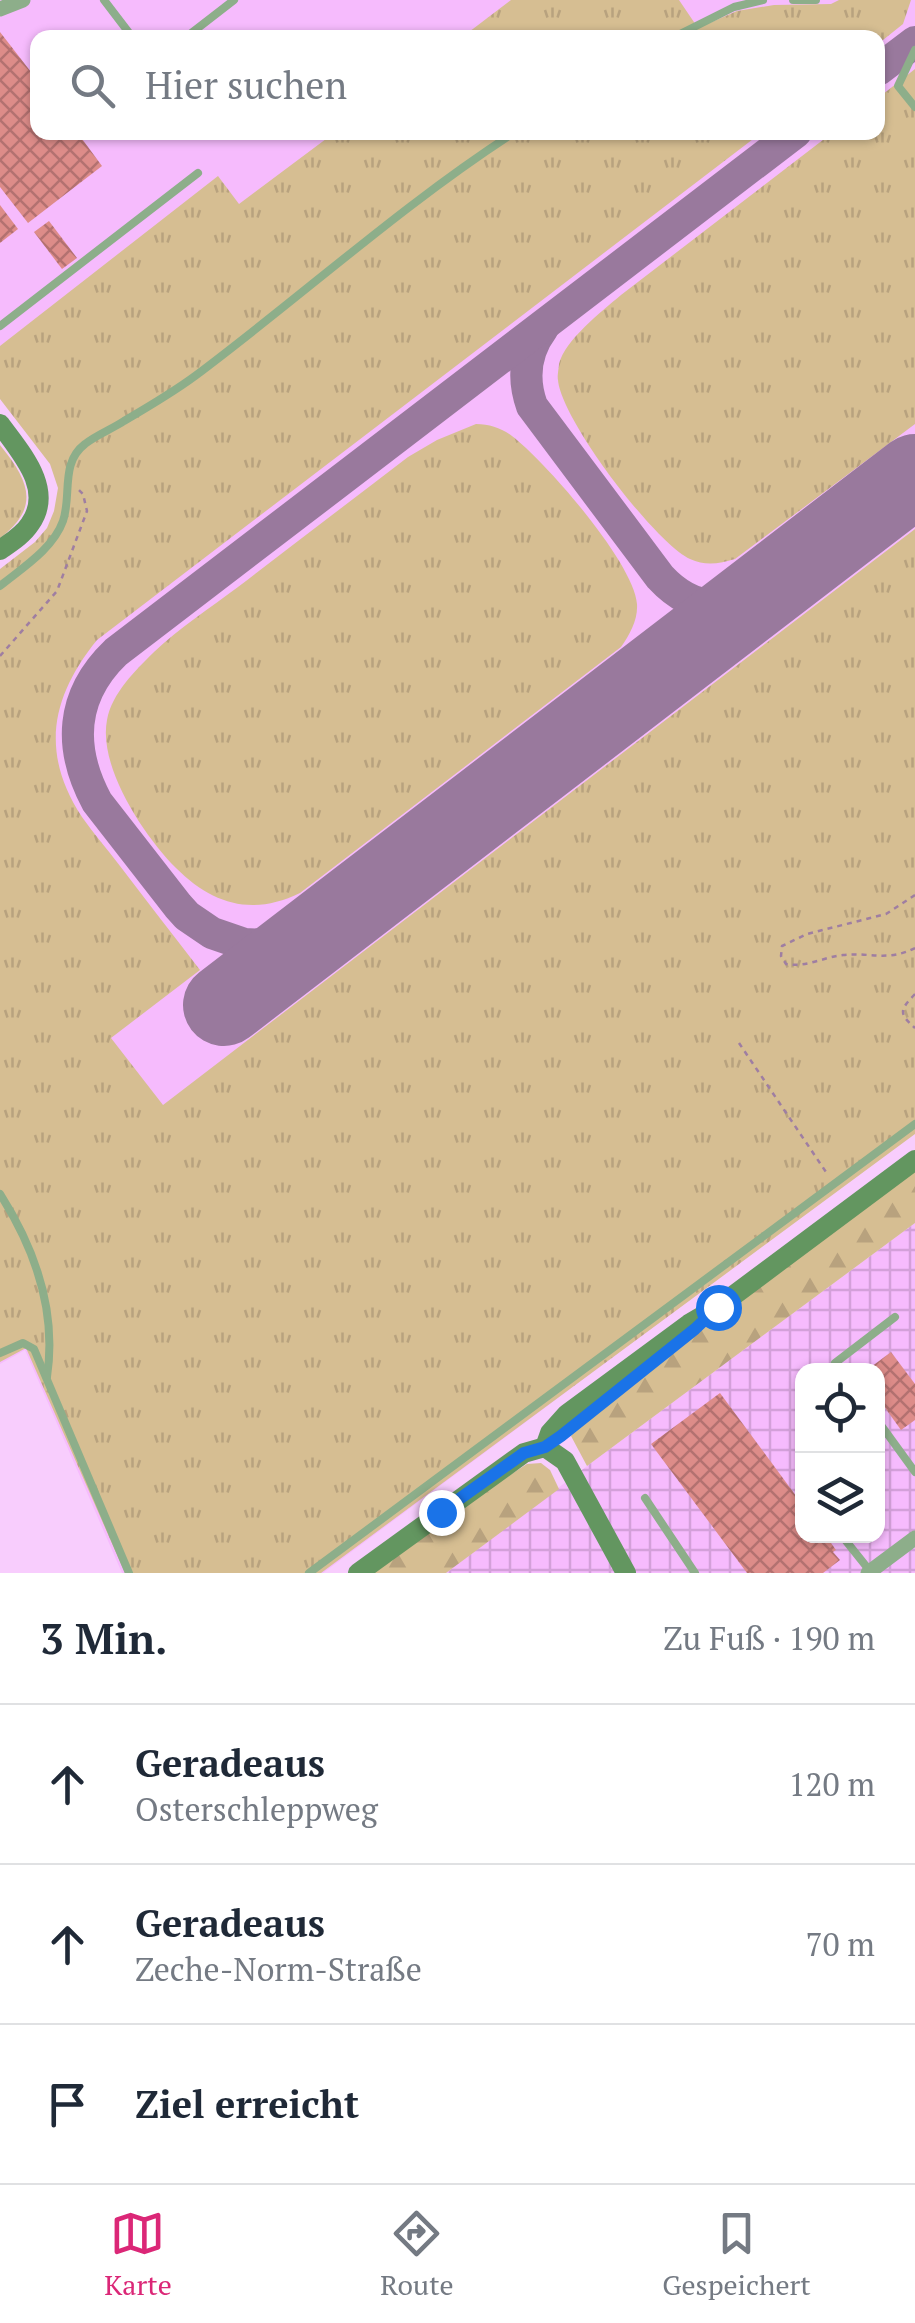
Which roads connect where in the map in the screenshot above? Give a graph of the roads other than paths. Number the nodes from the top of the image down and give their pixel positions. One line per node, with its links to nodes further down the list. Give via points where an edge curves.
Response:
1 (24, 0): 7 (street)
2 (104, 0): 8 (lane)
3 (234, 0): 9 (lane)
4 (763, 0): 10 (lane)
5 (792, 0): 6 (lane)
6 (816, 0)
7 (0, 9)
8 (127, 30)
9 (196, 30)
10 (688, 30)
11 (915, 50): 12 (lane, via 898,86)
12 (915, 107)
13 (503, 140): 18 (lane, via 370,235 191,379 84,444 70,464 62,525 32,562)
14 (198, 173): 15 (lane)
15 (0, 326)
16 (0, 424): 17 (main road, via 34,473 40,498 30,524)
17 (0, 550)
18 (0, 586)
19 (915, 1124): 34 (lane)
20 (915, 1160): 27 (main road, via 567,1414)
21 (0, 1194): 25 (lane, via 22,1231 46,1302)
22 (894, 1317): 24 (lane)
23 (0, 1353): 25 (lane, via 30,1344)
24 (835, 1363)
25 (47, 1381): 33 (lane)
26 (885, 1431): 28 (lane)
27 (545, 1447): 35 (main road, via 524,1453); 36 (main road, via 565,1461)
28 (915, 1472)
29 (645, 1498): 37 (lane)
30 (914, 1542): 32 (street)
31 (847, 1543): 32 (lane)
32 (870, 1572)
33 (129, 1573)
34 (309, 1573)
35 (358, 1573)
36 (626, 1573)
37 (695, 1573)

